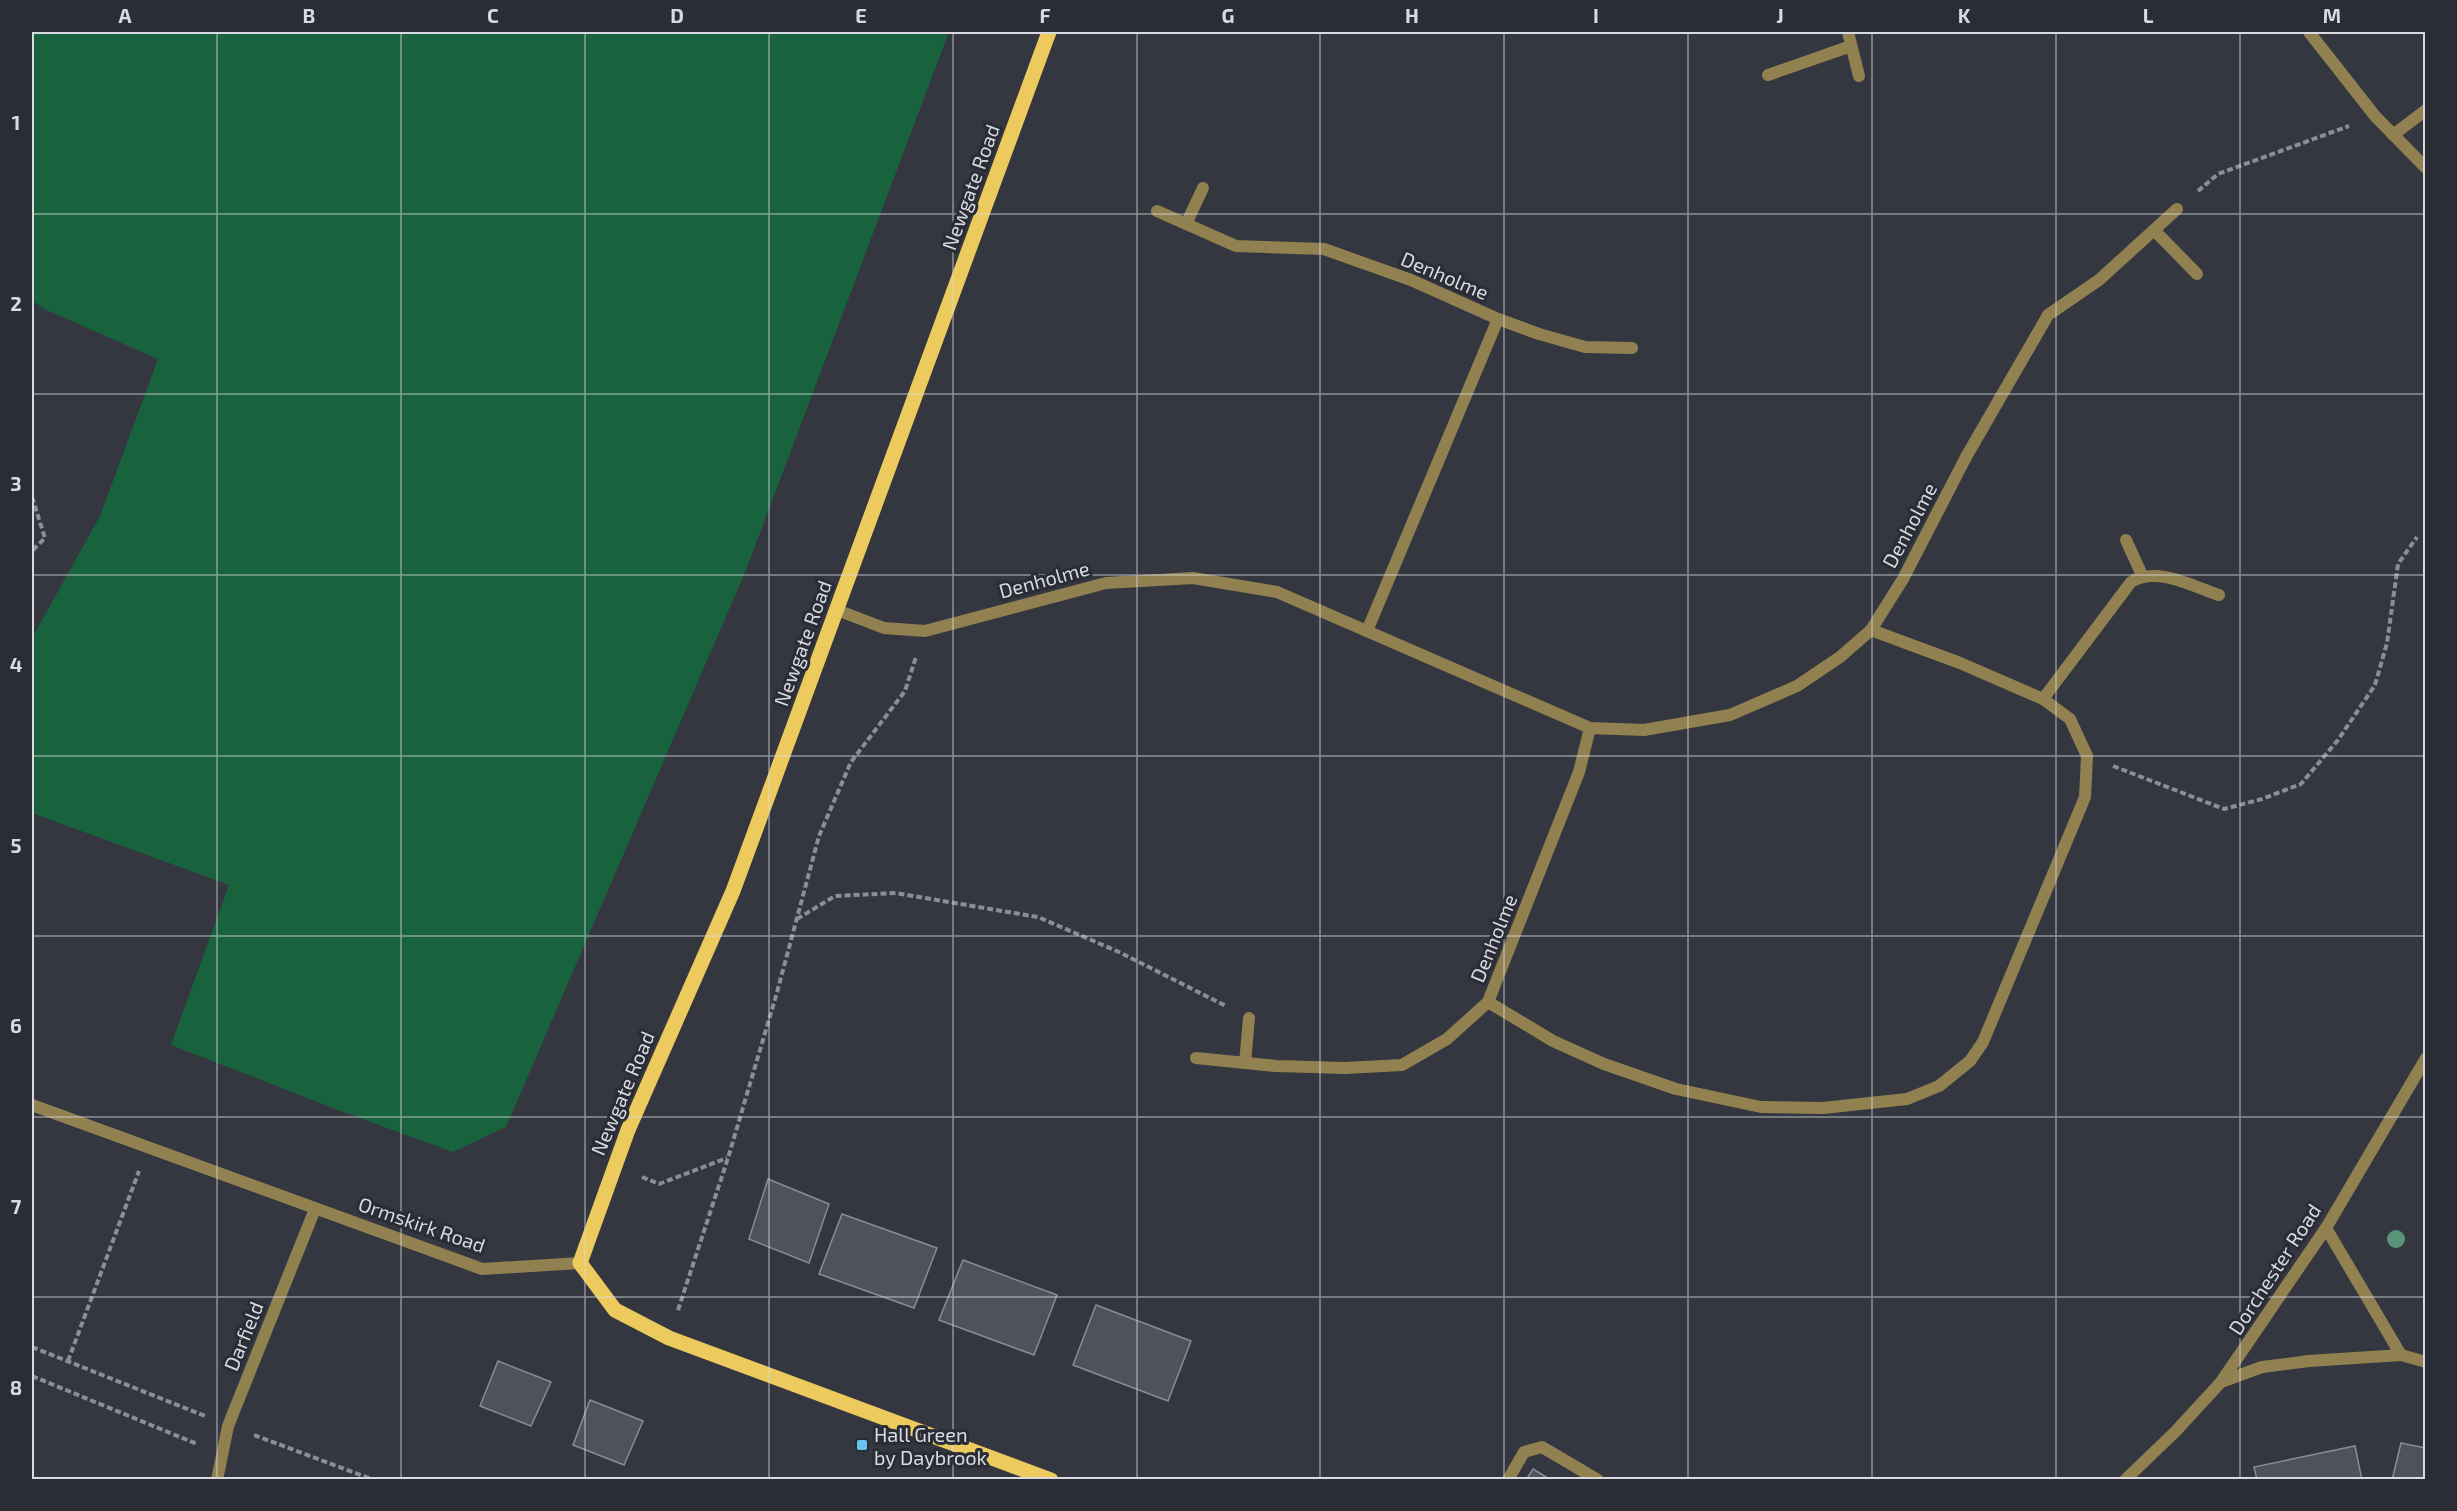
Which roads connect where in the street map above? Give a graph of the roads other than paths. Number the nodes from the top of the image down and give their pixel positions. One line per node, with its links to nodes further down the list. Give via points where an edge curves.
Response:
1 (1049, 32): 21 (main road, Newgate Road)
2 (1848, 32): 4 (street)
3 (2309, 32): 8 (street)
4 (1851, 46): 5 (street); 6 (street)
5 (1768, 75)
6 (1859, 76)
7 (2426, 110): 8 (street)
8 (2393, 135): 9 (street)
9 (2426, 168)
10 (1203, 188): 13 (street)
11 (2176, 209): 14 (street, Denholme)
12 (1157, 211): 13 (street, Denholme)
13 (1186, 224): 16 (street, Denholme, via 1236,246 1324,249 1411,280)
14 (2154, 230): 15 (street); 22 (street, Denholme, via 2098,280 2048,315 1966,457 1904,579)
15 (2197, 274)
16 (1498, 319): 17 (street, via 1585,347); 23 (street, Denholme)
17 (1632, 348)
18 (2126, 540): 19 (street)
19 (2142, 575): 20 (street, via 2158,575); 24 (street, via 2132,582)
20 (2218, 595)
21 (837, 610): 23 (street, Denholme, via 884,628 925,631 1106,583 1193,578 1277,592); 34 (main road, Newgate Road, via 733,891 614,1165)
22 (1871, 630): 24 (street); 25 (street, Denholme, via 1797,686 1730,716 1644,730)
23 (1366, 631): 25 (street, Denholme)
24 (2043, 699): 26 (street, via 2070,719 2087,756 2085,797 1983,1042 1970,1061 1939,1086 1907,1099 1824,1108 1761,1107 1676,1089 1604,1064 1553,1041)
25 (1590, 728): 26 (street, Denholme, via 1579,772)
26 (1488, 1002): 30 (street, Denholme, via 1447,1039 1402,1065 1345,1068)
27 (1250, 1018): 30 (street)
28 (1196, 1058): 30 (street, Denholme)
29 (2426, 1058): 33 (street, Dorchester Road)
30 (1245, 1063)
31 (32, 1105): 32 (street, Ormskirk Road)
32 (315, 1209): 34 (street, Ormskirk Road, via 482,1269); 38 (street, Darfield, via 228,1426)
33 (2326, 1228): 35 (street); 37 (street, Dorchester Road)
34 (580, 1263): 39 (main road, via 615,1310 669,1338)
35 (2401, 1355): 36 (street); 37 (street, via 2262,1367)
36 (2426, 1362)
37 (2222, 1382): 42 (street, Dorchester Road)
38 (217, 1479)
39 (1051, 1479)
40 (1508, 1479): 41 (street, via 1524,1452 1542,1447)
41 (1598, 1479)
42 (2125, 1479)

